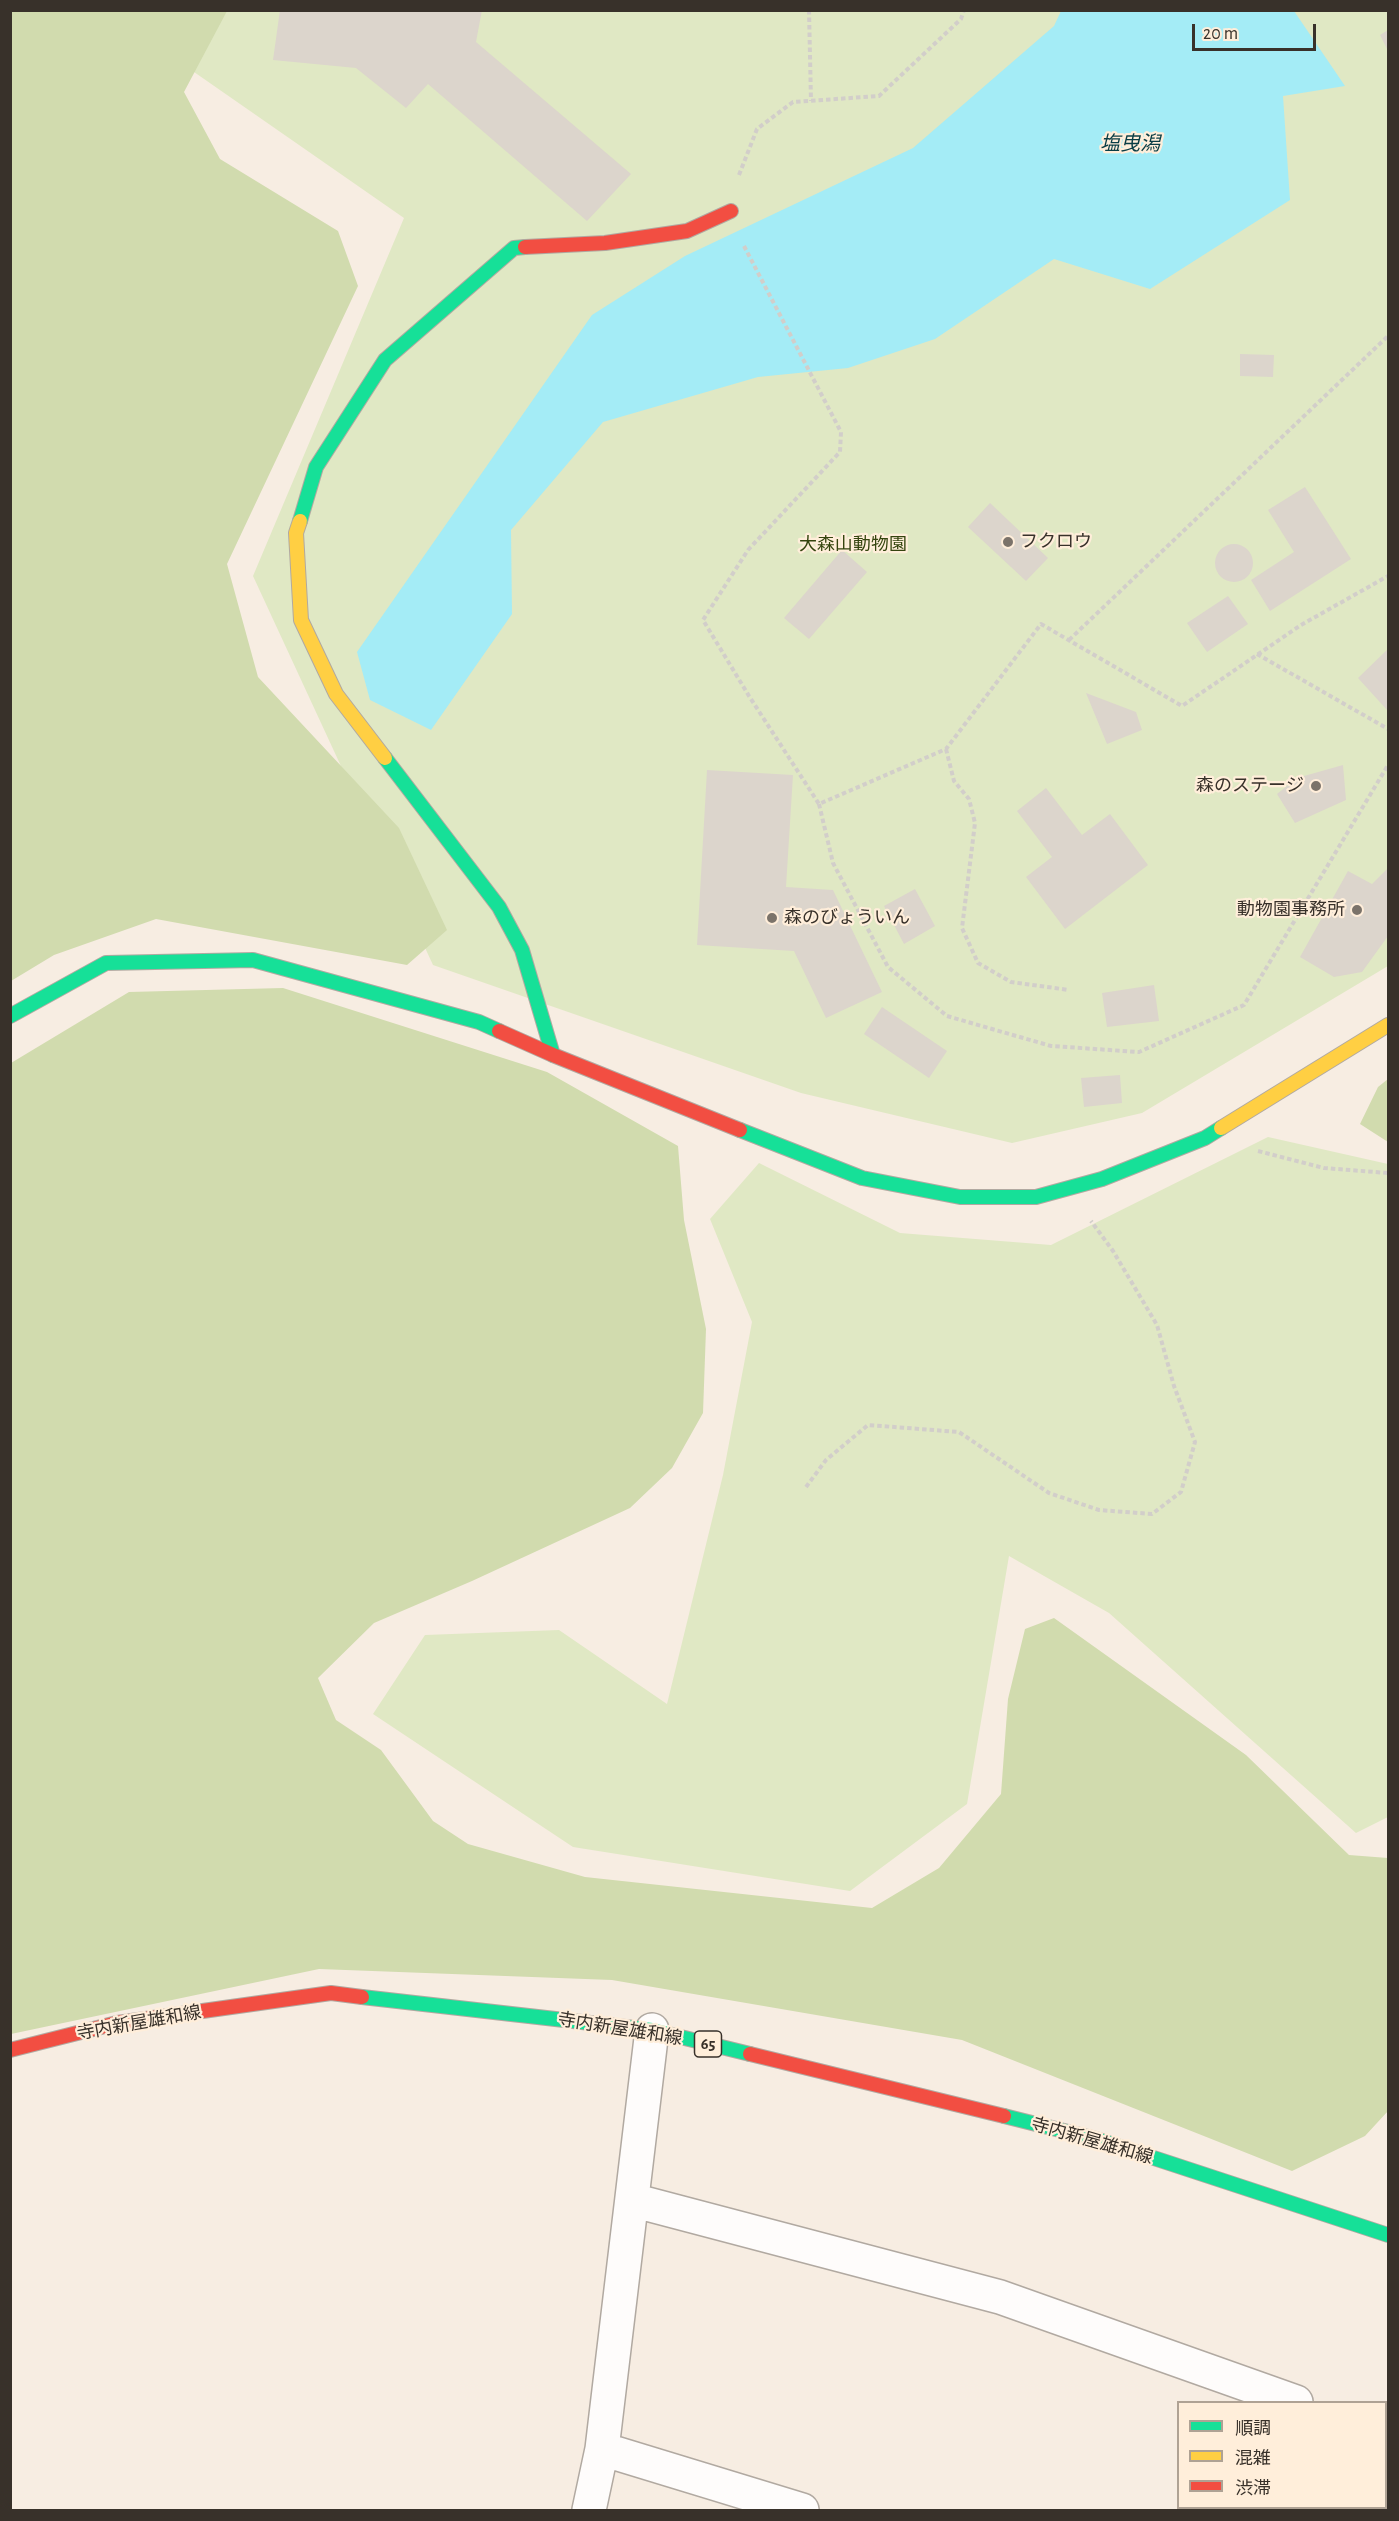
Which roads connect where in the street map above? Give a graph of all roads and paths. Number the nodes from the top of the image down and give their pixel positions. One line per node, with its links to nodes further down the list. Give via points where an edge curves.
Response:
1 (809, 10): 3 (path)
2 (964, 10): 3 (path, via 961,20 879,96)
3 (811, 101): 4 (path, via 792,102 757,129 729,201)
4 (731, 218): 12 (path, via 841,432 840,452 748,550 703,620); 16 (street, via 687,231 605,243 514,248 385,360 316,467 296,533 301,620 336,694 499,907 522,950)
5 (1389, 336): 7 (path)
6 (1389, 576): 8 (path)
7 (1069, 640): 8 (path, via 1182,705); 10 (path, via 1041,624)
8 (1257, 654): 9 (path)
9 (1389, 729)
10 (946, 749): 12 (path); 13 (path, via 954,781 969,799 975,823 962,928 978,963 1011,982)
11 (1389, 765): 12 (path, via 1244,1005 1139,1052 1051,1046 947,1016 888,968 833,864)
12 (819, 804)
13 (1069, 990)
14 (10, 1016): 16 (street, via 106,963 253,960 479,1022)
15 (1389, 1025): 17 (street)
16 (553, 1055): 19 (street, via 862,1178 960,1197 1036,1197)
17 (1205, 1138): 18 (path, via 1324,1168); 19 (street, via 1102,1179)
18 (1389, 1173)
19 (1068, 1188): 20 (path, via 1113,1251 1157,1325 1195,1442 1181,1492 1152,1514 1099,1510 1049,1493 959,1432 868,1425 826,1460)
20 (806, 1487)
21 (652, 2030): 22 (street, 寺内新屋雄和線 / 65, via 331,1993 117,2023); 23 (street); 24 (street, 寺内新屋雄和線 / 65, via 1096,2139)
22 (10, 2050)
23 (632, 2200): 25 (street, via 1000,2297); 26 (street)
24 (1389, 2235)
25 (1290, 2401)
26 (602, 2448): 27 (street); 28 (street)
27 (590, 2511)
28 (802, 2511)

